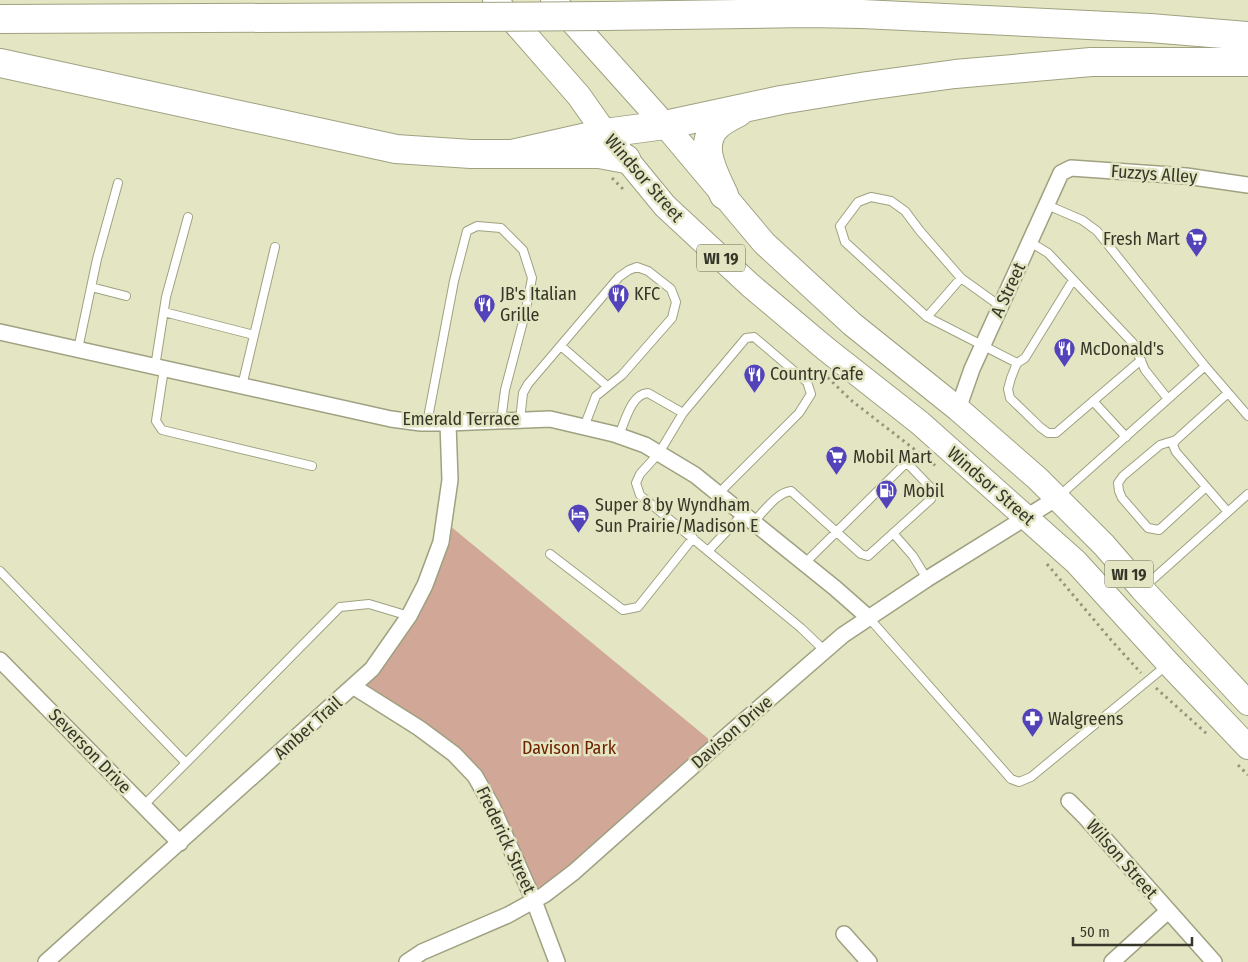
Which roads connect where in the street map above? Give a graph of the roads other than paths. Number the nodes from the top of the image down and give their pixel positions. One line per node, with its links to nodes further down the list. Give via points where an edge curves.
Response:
1 (495, 0): 9 (main road, Windsor Street / WI 19, via 579,96)
2 (553, 0): 8 (main road, Windsor Street / WI 19)
3 (0, 19): 4 (highway, bridge, via 807,12 1150,28)
4 (1248, 36)
5 (1248, 62): 7 (highway, via 1091,62 1029,67 866,86)
6 (0, 63): 10 (highway, via 396,149)
7 (748, 107): 8 (highway); 15 (highway, via 718,124 708,138 710,164)
8 (665, 125): 9 (highway); 15 (main road, Windsor Street / WI 19)
9 (605, 134): 10 (highway); 11 (main road, Windsor Street / WI 19)
10 (512, 154): 11 (highway, via 599,154)
11 (626, 159): 59 (main road, Windsor Street / WI 19, via 665,206 750,285 920,424)
12 (1061, 173): 14 (street, Fuzzys Alley, via 1071,168 1186,176); 16 (street, A Street)
13 (118, 183): 22 (lane)
14 (1248, 185)
15 (724, 195): 41 (main road, Windsor Street / WI 19, via 764,243 852,324)
16 (1047, 205): 18 (street, A Street); 34 (lane, via 1082,220 1096,231)
17 (188, 216): 25 (lane)
18 (1030, 242): 21 (lane, via 1048,253); 24 (street, A Street)
19 (275, 247): 28 (lane)
20 (961, 278): 24 (lane); 26 (lane); 26 (lane, via 904,211 891,201 872,197 858,202 840,226 845,242)
21 (1073, 280): 32 (lane, via 1133,343); 33 (lane, via 1025,358)
22 (91, 287): 23 (lane); 31 (lane)
23 (126, 296)
24 (1000, 306): 30 (street, A Street)
25 (164, 312): 28 (lane); 35 (lane)
26 (927, 317): 30 (lane)
27 (0, 332): 31 (street, Emerald Terrace)
28 (254, 334): 36 (lane)
29 (561, 346): 37 (lane); 37 (lane, via 619,277 629,270 637,267 648,271 671,289 676,302 672,318 622,375); 44 (lane, via 523,393)
30 (982, 346): 33 (lane); 41 (street, A Street)
31 (78, 350): 35 (street, Emerald Terrace)
32 (1141, 360): 39 (lane); 40 (lane)
33 (1017, 363): 40 (lane, via 1008,390 1010,398 1048,433 1056,433)
34 (1205, 366): 38 (lane); 39 (lane)
35 (160, 368): 36 (street, Emerald Terrace); 53 (lane, via 156,421 162,430)
36 (242, 386): 46 (street, Emerald Terrace, via 391,419)
37 (607, 386): 48 (lane, via 596,396)
38 (1228, 393): 43 (lane); 51 (lane)
39 (1168, 399): 50 (lane)
40 (1093, 401): 50 (lane)
41 (958, 409): 57 (main road, Windsor Street / WI 19)
42 (684, 414): 49 (lane, via 648,393 641,394); 52 (lane); 55 (lane, via 746,338 754,337 807,382 811,394 799,413)
43 (1248, 416)
44 (520, 420): 45 (street, Emerald Terrace); 48 (street, Emerald Terrace, via 550,419)
45 (502, 421): 46 (lane, via 505,390 532,278 523,250 501,228 476,226 467,231 454,281); 47 (street, Emerald Terrace)
46 (427, 423): 47 (street, Emerald Terrace)
47 (448, 423): 70 (street, Amber Trail, via 450,480 441,542)
48 (584, 427): 49 (street, Emerald Terrace)
49 (619, 436): 52 (street, Emerald Terrace)
50 (1126, 437): 57 (lane)
51 (1176, 440): 54 (lane, via 1173,445 1176,452); 54 (lane, via 1160,445 1123,476 1118,483 1122,498 1148,528 1159,530)
52 (659, 453): 55 (street, Emerald Terrace); 63 (lane, via 640,474 636,483 640,495)
53 (312, 466)
54 (1206, 487): 58 (lane)
55 (719, 493): 60 (street, Emerald Terrace)
56 (1248, 494): 58 (lane)
57 (1057, 498): 59 (street, Davison Drive); 69 (main road, Windsor Street / WI 19)
58 (1228, 512): 69 (lane)
59 (1026, 516): 68 (street, Davison Drive); 74 (main road, Windsor Street / WI 19, via 1076,562)
60 (749, 517): 61 (lane, via 785,492 791,492); 64 (lane); 66 (street, Emerald Terrace)
61 (836, 531): 62 (lane, via 861,554 868,556); 62 (lane, via 904,465 909,466 933,490 931,499); 66 (lane)
62 (893, 533): 68 (lane)
63 (692, 538): 64 (lane); 65 (lane, via 638,607 623,610)
64 (708, 551): 72 (lane)
65 (550, 554)
66 (805, 563): 71 (street, Emerald Terrace)
67 (0, 572): 78 (lane)
68 (927, 579): 71 (street, Davison Drive)
69 (1142, 589): 76 (main road, Windsor Street / WI 19)
70 (409, 616): 75 (street, Amber Trail, via 372,669); 78 (lane, via 369,604 340,607)
71 (869, 618): 72 (street, Davison Drive); 74 (lane, via 1011,780 1019,782 1031,777)
72 (825, 651): 82 (street, Davison Drive, via 574,872)
73 (0, 660): 80 (street, Severson Drive)
74 (1169, 664): 77 (main road, Windsor Street / WI 19)
75 (354, 687): 81 (street, Amber Trail); 82 (street, Frederick Street, via 419,728 454,754 475,776 492,806)
76 (1248, 703)
77 (1248, 748)
78 (186, 763): 80 (lane)
79 (1069, 801): 83 (street, Wilson Street)
80 (144, 806): 81 (street, Severson Drive)
81 (180, 843): 85 (street, Amber Trail)
82 (534, 901): 86 (street, Davison Drive, via 422,952); 87 (street, Frederick Street)
83 (1168, 911): 89 (street); 90 (street, Wilson Street)
84 (844, 934): 88 (street)
85 (46, 962)
86 (407, 962)
87 (557, 962)
88 (869, 962)
89 (1112, 962)
90 (1214, 962)

